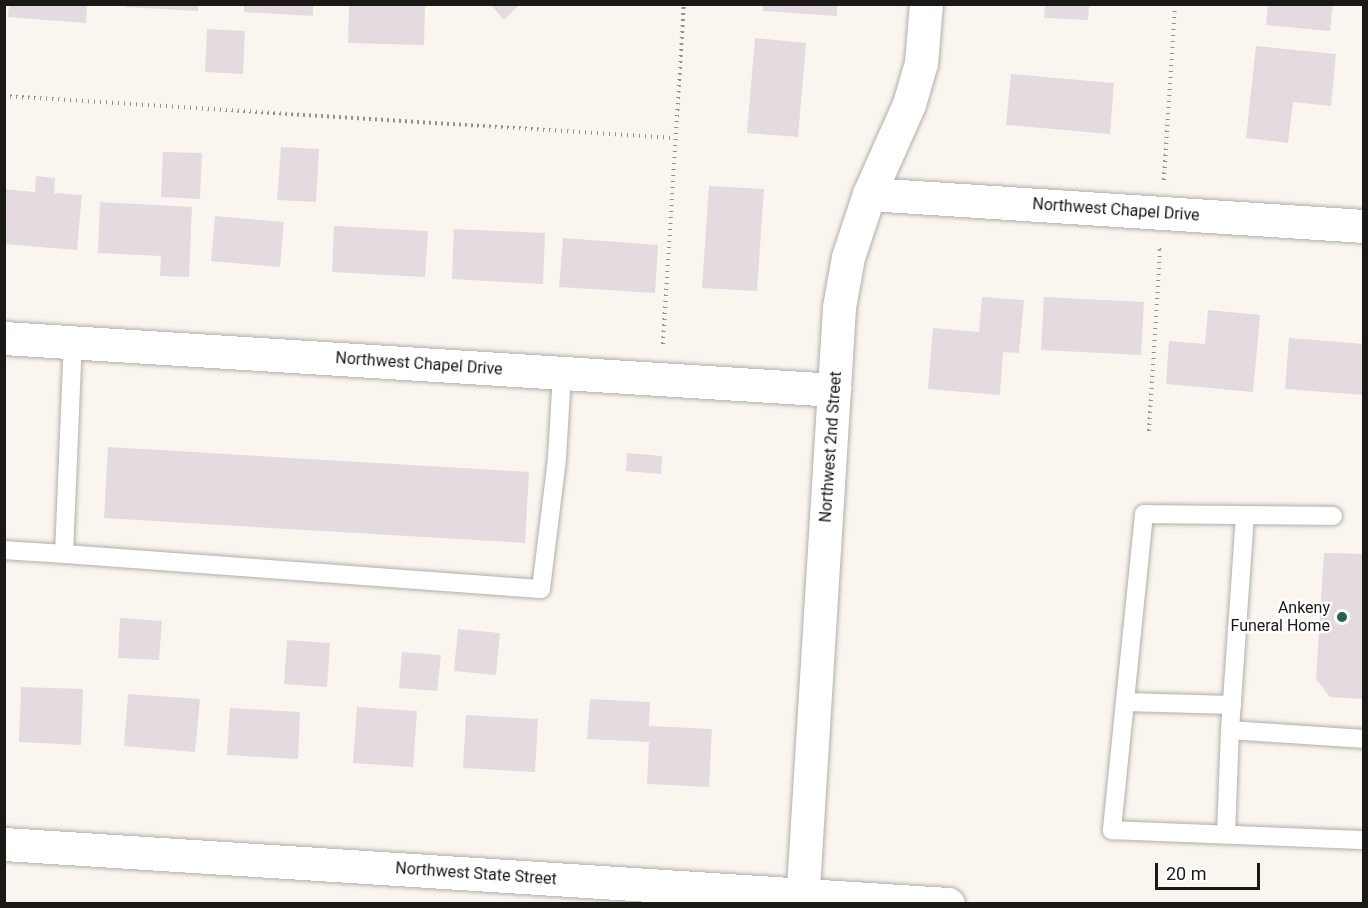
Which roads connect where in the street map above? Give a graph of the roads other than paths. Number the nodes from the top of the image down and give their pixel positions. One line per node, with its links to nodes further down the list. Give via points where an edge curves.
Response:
1 (926, 4): 2 (street, Northwest 2nd Street, via 921,63 909,104)
2 (869, 194): 3 (street, Northwest Chapel Drive); 7 (street, Northwest 2nd Street, via 848,257 839,307)
3 (1364, 226)
4 (4, 338): 5 (street, Northwest Chapel Drive)
5 (73, 342): 6 (street, Northwest Chapel Drive); 11 (lane)
6 (562, 373): 7 (street, Northwest Chapel Drive); 11 (lane, via 557,458 541,590)
7 (834, 390): 19 (street, Northwest 2nd Street)
8 (1245, 515): 9 (lane); 12 (lane, via 1144,514); 13 (lane)
9 (1333, 516)
10 (4, 550): 11 (lane)
11 (64, 554)
12 (1125, 702): 13 (lane); 16 (lane, via 1112,830)
13 (1232, 705): 14 (lane)
14 (1230, 730): 15 (lane); 16 (lane)
15 (1364, 739)
16 (1226, 834): 17 (lane)
17 (1364, 840)
18 (4, 844): 19 (street, Northwest State Street)
19 (802, 899): 20 (street, Northwest State Street)
20 (948, 903)

